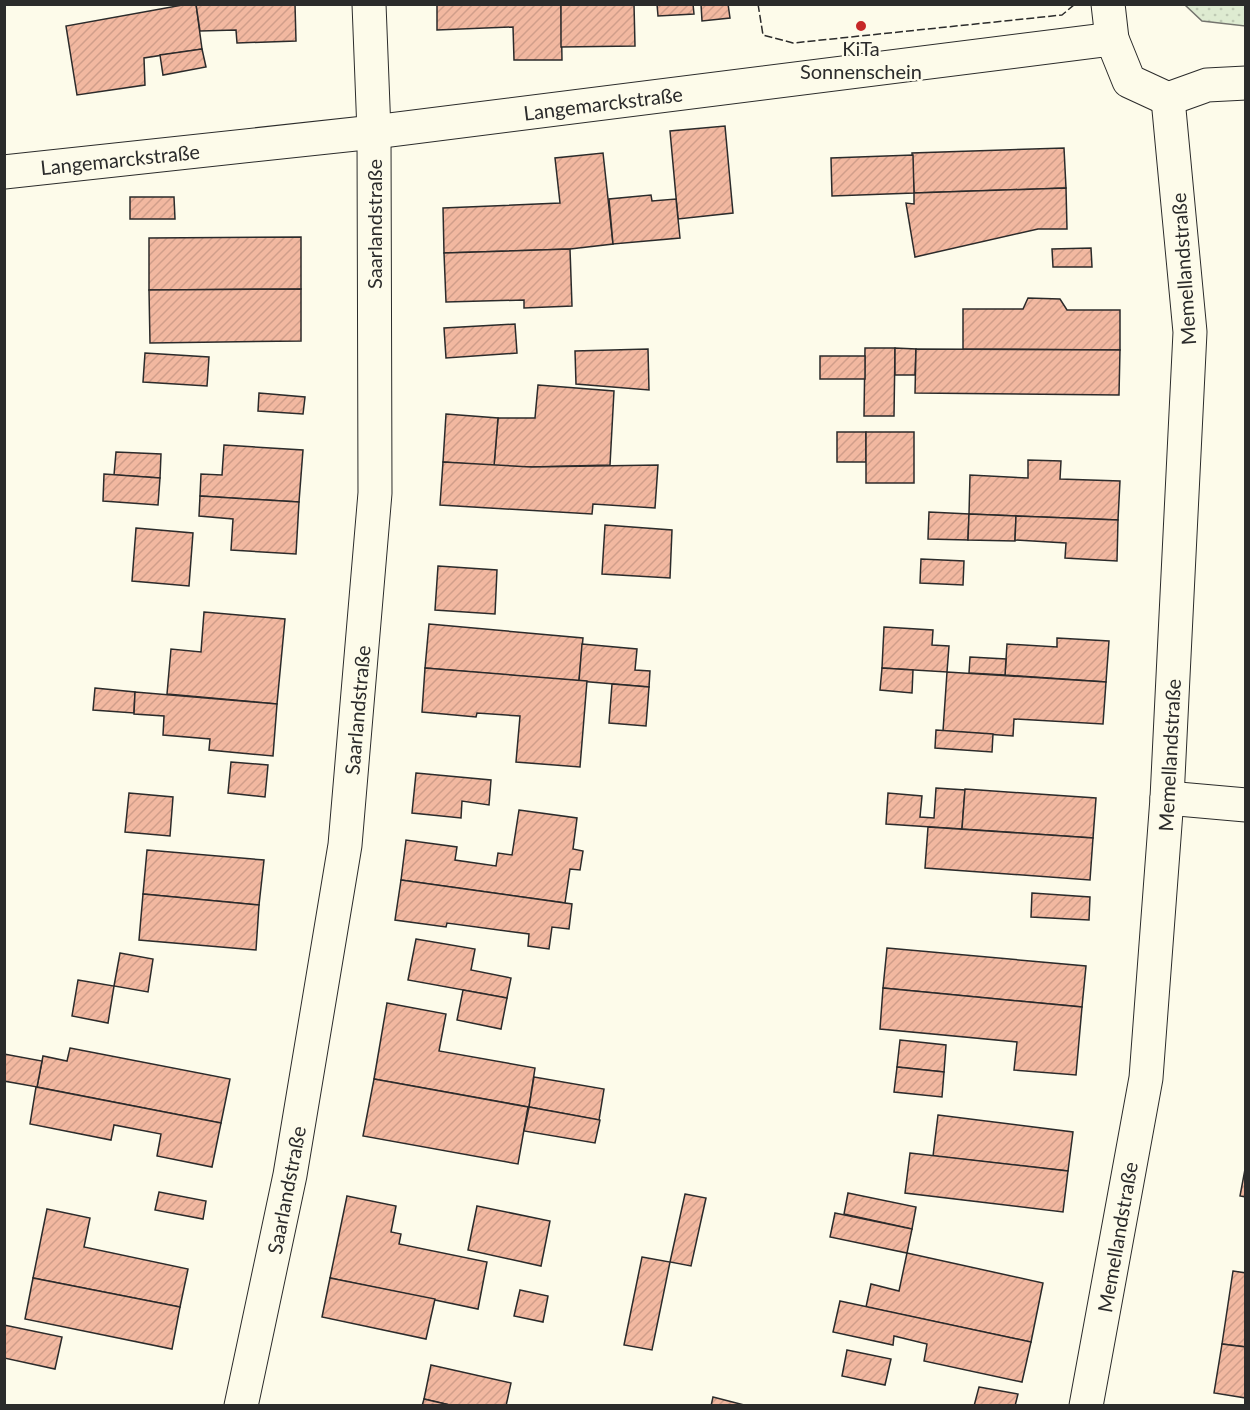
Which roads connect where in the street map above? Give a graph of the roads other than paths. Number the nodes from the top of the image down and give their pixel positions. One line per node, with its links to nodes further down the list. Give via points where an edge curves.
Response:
1 (369, 4): 6 (street, Saarlandstraße)
2 (1108, 4): 3 (street)
3 (1112, 39): 5 (street, via 1129,81); 6 (street, Langemarckstraße)
4 (1245, 83): 5 (street, via 1207,85)
5 (1168, 99): 8 (street, Memellandstraße, via 1190,332)
6 (374, 132): 7 (street, Langemarckstraße); 10 (street, Saarlandstraße, via 375,493 345,845 290,1175)
7 (4, 172)
8 (1167, 798): 9 (street); 11 (street, Memellandstraße, via 1146,1078)
9 (1245, 805)
10 (241, 1406)
11 (1086, 1406)

